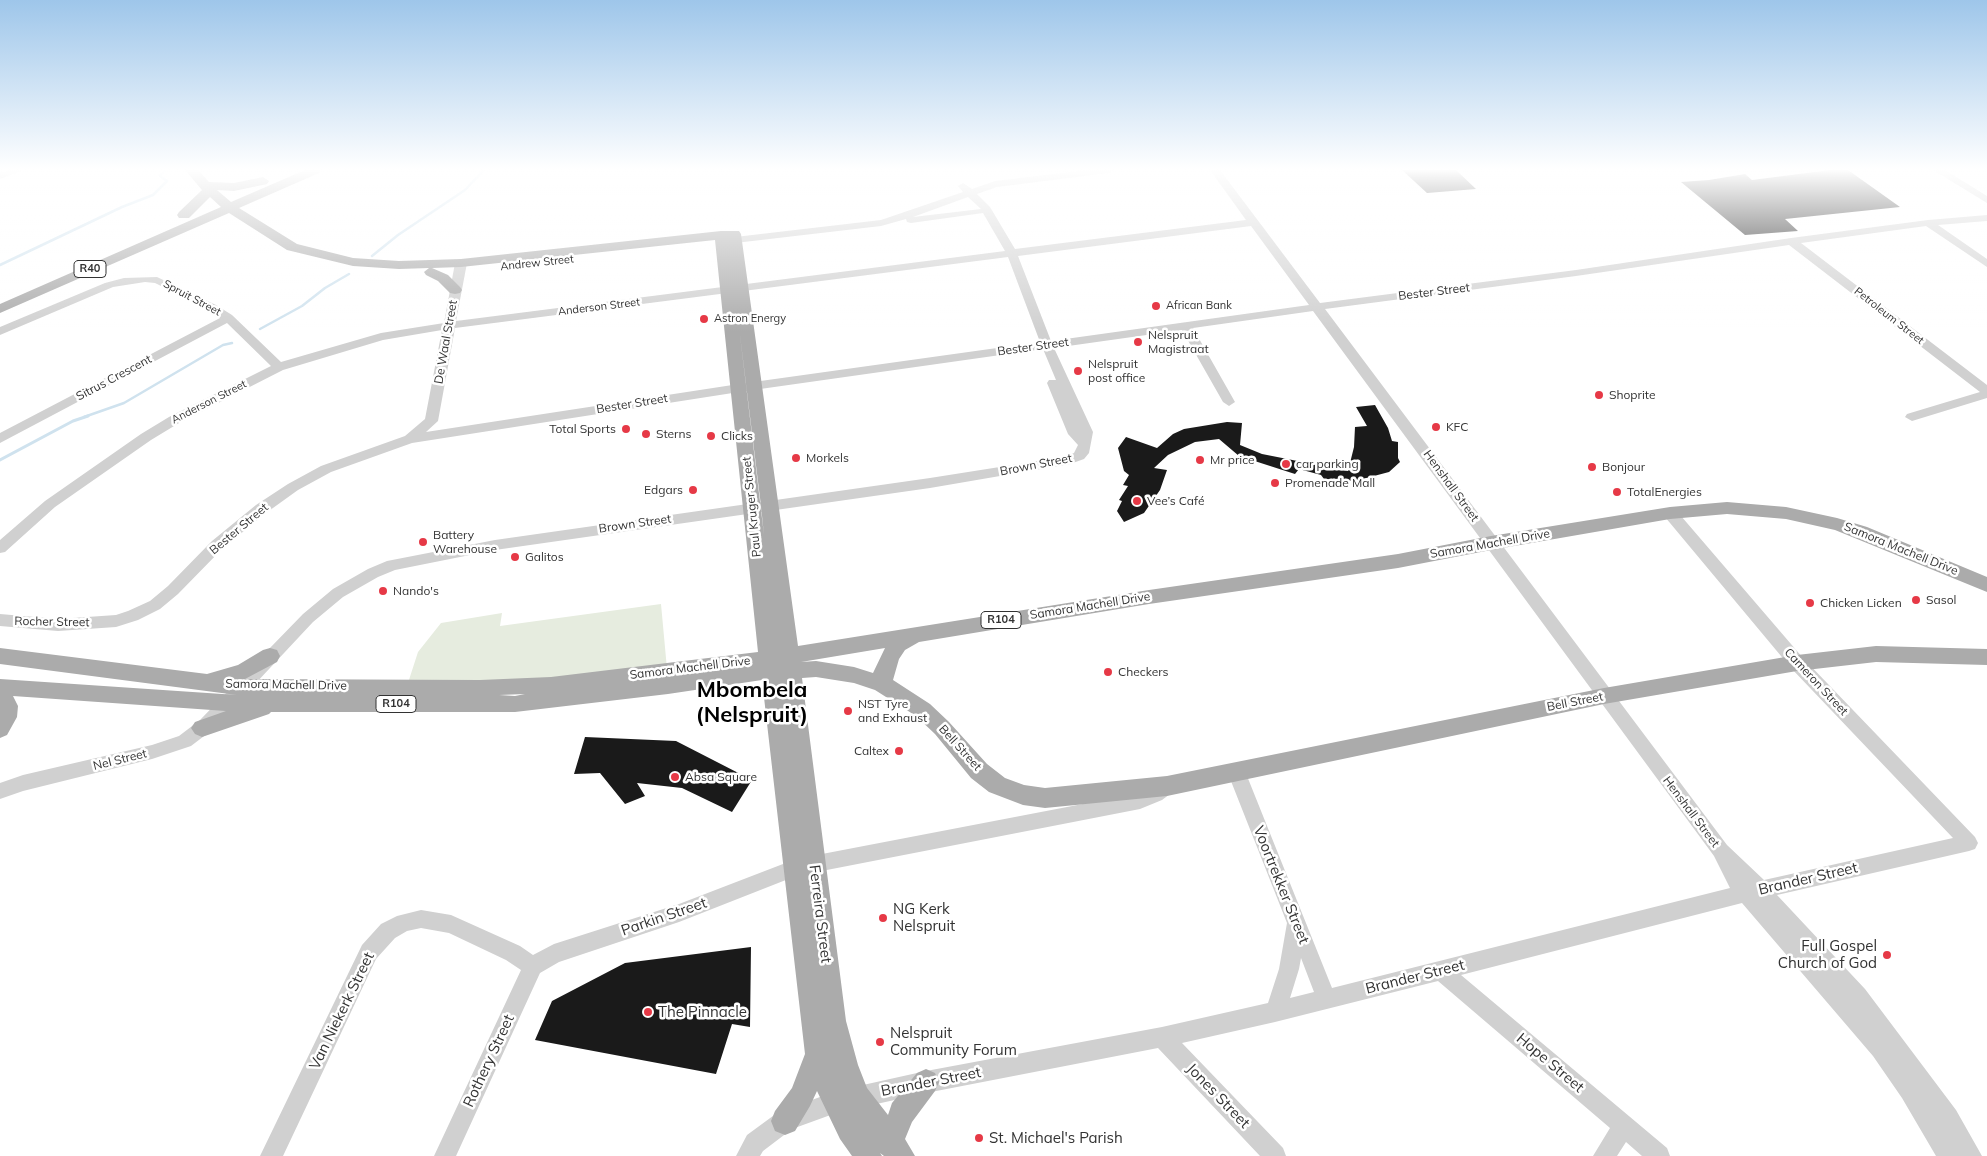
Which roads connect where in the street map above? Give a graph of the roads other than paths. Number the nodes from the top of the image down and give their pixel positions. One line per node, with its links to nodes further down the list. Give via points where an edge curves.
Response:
1 (177, 224): 23 (main road, R40)
2 (178, 224): 25 (main road, R40)
3 (224, 224): 13 (main road)
4 (254, 224): 13 (main road, Andrew Street)
5 (260, 224): 13 (main road)
6 (825, 224): 14 (street, Andrew Street)
7 (852, 224): 14 (street, Andrew Street)
8 (990, 224): 17 (street)
9 (1239, 224): 17 (street, Anderson Street)
10 (1255, 224): 24 (street, Henshall Street)
11 (1921, 224): 15 (street, Bester Street)
12 (1929, 224): 18 (street)
13 (258, 227): 16 (main road, Andrew Street)
14 (728, 238): 19 (main road, Andrew Street, via 591,258); 22 (main road, Paul Kruger Street)
15 (1791, 241): 24 (street, Bester Street, via 1566,275); 33 (street, Petroleum Street)
16 (292, 247): 19 (main road, Andrew Street, via 353,262); 20 (main road, Andrew Street, via 305,258 347,269)
17 (1007, 254): 22 (street, Anderson Street); 30 (street)
18 (1987, 264)
19 (460, 267): 20 (main road, Andrew Street); 21 (street, De Waal Street)
20 (431, 272): 21 (main road)
21 (455, 290): 27 (street, De Waal Street)
22 (735, 290): 27 (street, Anderson Street); 32 (main road, Paul Kruger Street)
23 (0, 295)
24 (1317, 307): 28 (street, Bester Street); 43 (street, Henshall Street)
25 (0, 309)
26 (228, 318): 29 (street, Spruit Street, via 157,280 145,279 109,285); 31 (street, Spruit Street); 38 (street, Sitrus Crescent)
27 (450, 325): 31 (street, Anderson Street, via 382,338); 36 (street, De Waal Street)
28 (1185, 325): 30 (street, Bester Street); 34 (street)
29 (0, 331)
30 (1042, 345): 32 (street, Bester Street); 40 (street, Brown Street, via 1069,420 1084,444 1079,456 1065,461)
31 (279, 366): 44 (street, Anderson Street, via 146,437 50,504)
32 (746, 387): 37 (street, Bester Street); 40 (main road, Paul Kruger Street); 41 (main road, Paul Kruger Street)
33 (1987, 392): 35 (street)
34 (1230, 402)
35 (1912, 417)
36 (431, 421): 37 (street); 39 (street)
37 (446, 432): 39 (street, Bester Street)
38 (0, 439)
39 (410, 439): 46 (street, Bester Street, via 326,469 294,487 217,545 155,605)
40 (770, 506): 41 (street, Brown Street); 52 (main road, Paul Kruger Street, via 778,582)
41 (752, 508): 49 (street, Brown Street, via 495,546 392,565 338,594); 52 (main road, Paul Kruger Street)
42 (1670, 514): 43 (main road, Samora Machell Drive / R104); 45 (main road, Samora Machell Drive / R104, via 1727,508 1763,510 1837,524); 53 (street, Cameron Street)
43 (1491, 543): 48 (main road, Samora Machell Drive / R104, via 1398,561); 60 (street, Henshall Street)
44 (0, 548)
45 (1987, 585)
46 (133, 616): 47 (street, Rocher Street, via 116,621 58,625)
47 (0, 620)
48 (916, 634): 52 (main road, Samora Machell Drive / R104); 55 (main road, via 898,645 890,656)
49 (272, 654): 54 (main road, via 244,671); 57 (street, Brown Street); 58 (main road)
50 (0, 656): 54 (main road, Samora Machell Drive / R104)
51 (1987, 657): 53 (main road, Bell Street / R104, via 1876,654)
52 (780, 663): 55 (main road, Bell Street / R104, via 832,670); 58 (main road, Samora Machell Drive / R104, via 668,686 515,704); 69 (main road, Ferreira Street)
53 (1797, 663): 60 (main road, Bell Street / R104); 68 (street, Cameron Street)
54 (205, 682): 57 (main road, Samora Machell Drive / R104)
55 (882, 684): 66 (main road, Bell Street / R104, via 923,710 979,771 997,785 1023,796 1045,798)
56 (0, 687): 61 (main road, Samora Machell Drive / R104)
57 (242, 687): 58 (main road, Samora Machell Drive / R104); 62 (street, Brown Street)
58 (283, 695): 62 (main road, Samora Machell Drive / R104); 64 (main road)
59 (0, 696): 63 (main road, via 8,706 7,717)
60 (1604, 696): 65 (main road, Bell Street / R104); 70 (street, Henshall Street, via 1721,851 1728,868)
61 (186, 700): 62 (main road, Samora Machell Drive / R104); 64 (main road, via 196,711)
62 (227, 703): 64 (street, Nel Street)
63 (0, 728)
64 (200, 730): 67 (street, Nel Street, via 177,745)
65 (1236, 772): 66 (main road, Bell Street / R104); 71 (street, Voortrekker Street)
66 (1167, 786): 69 (street, Bell Street, via 1156,795 1140,801)
67 (0, 791)
68 (1969, 843): 70 (street, Brander Street)
69 (805, 865): 72 (street, Parkin Street, via 679,913 554,954); 77 (main road, Ferreira Street); 79 (main road, Ferreira Street, via 844,1065)
70 (1752, 891): 73 (street, Brander Street); 89 (street, Henshall Street, via 1880,1049 1910,1090); 90 (street, Henshall Street, via 1858,996 1942,1110)
71 (1296, 923): 74 (street, Voortrekker Street); 75 (street, via 1289,969)
72 (533, 966): 83 (street, Van Niekerk Street, via 513,952 452,924 421,919 404,922 388,931 369,952); 84 (street, Rothery Street)
73 (1442, 971): 74 (street, Brander Street); 81 (street, Hope Street)
74 (1327, 999): 75 (street, Brander Street)
75 (1275, 1012): 76 (street, Brander Street)
76 (1162, 1037): 78 (street, Brander Street); 86 (street, Jones Street)
77 (818, 1054): 79 (main road, Ferreira Street, via 820,1064); 80 (main road, via 801,1097)
78 (926, 1082): 79 (street, Brander Street); 82 (main road, via 902,1113)
79 (846, 1100): 80 (street, Brander Street); 82 (main road, Ferreira Street)
80 (785, 1121): 85 (street, Brander Street, via 755,1143)
81 (1624, 1126): 87 (street); 88 (street, Hope Street)
82 (886, 1152)
83 (271, 1156)
84 (445, 1156)
85 (747, 1156)
86 (1275, 1156)
87 (1604, 1156)
88 (1659, 1156)
89 (1948, 1156)
90 (1971, 1156)

